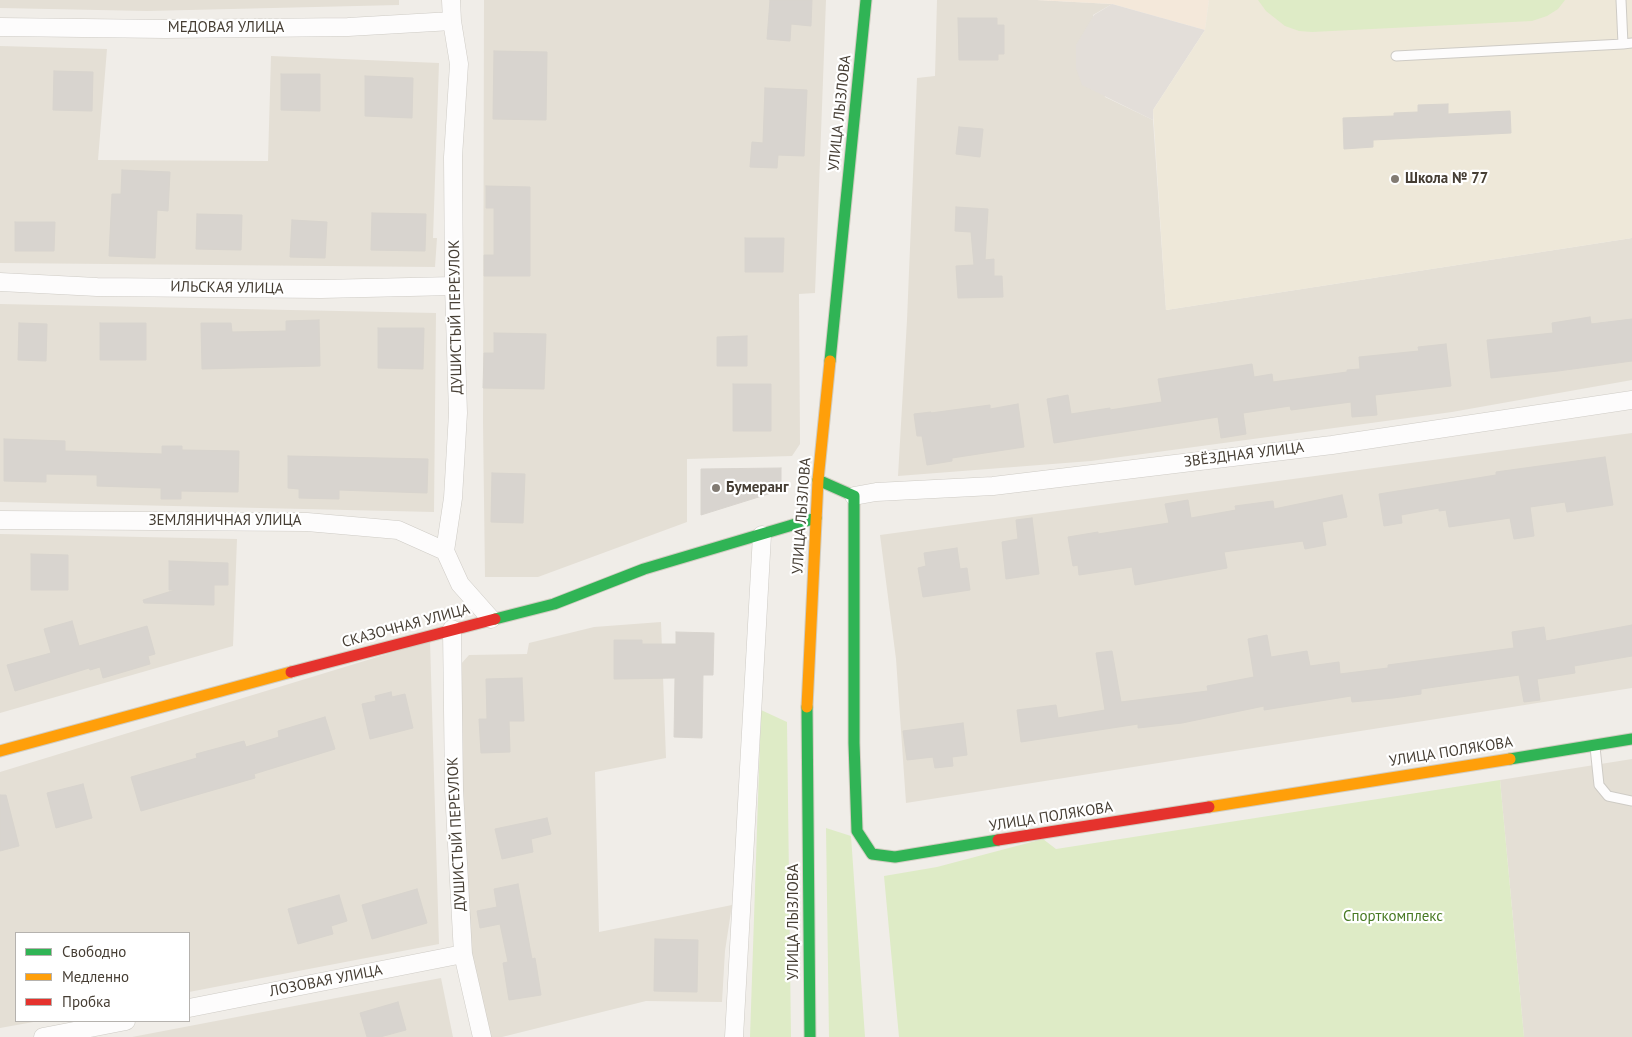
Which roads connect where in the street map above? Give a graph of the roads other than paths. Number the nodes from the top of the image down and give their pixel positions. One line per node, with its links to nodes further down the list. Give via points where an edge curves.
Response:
1 (451, 0): 4 (street, ДУШИСТЫЙ ПЕРЕУЛОК)
2 (866, 0): 11 (street, УЛИЦА ЛЫЗЛОВА)
3 (1621, 0): 6 (lane)
4 (452, 21): 5 (street, МЕДОВАЯ УЛИЦА, via 348,28); 9 (street, ДУШИСТЫЙ ПЕРЕУЛОК, via 459,64 453,157)
5 (0, 27)
6 (1628, 43): 7 (lane)
7 (1396, 56)
8 (0, 282): 9 (street, ИЛЬСКАЯ УЛИЦА, via 97,287 321,290)
9 (454, 286): 16 (street, ДУШИСТЫЙ ПЕРЕУЛОК, via 458,413 453,498)
10 (1632, 400): 12 (street, ЗВЁЗДНАЯ УЛИЦА, via 1322,446 993,486)
11 (818, 480): 12 (street); 13 (street, УЛИЦА ЛЫЗЛОВА)
12 (854, 496): 20 (street, УЛИЦА ПОЛЯКОВА, via 857,831 872,854 895,857)
13 (816, 518): 15 (street, СКАЗОЧНАЯ УЛИЦА); 29 (street, УЛИЦА ЛЫЗЛОВА, via 807,688)
14 (0, 520): 16 (street, ЗЕМЛЯНИЧНАЯ УЛИЦА, via 307,522 398,530)
15 (762, 534): 17 (street, СКАЗОЧНАЯ УЛИЦА, via 644,569 554,604); 28 (street)
16 (445, 551): 17 (street, via 460,584)
17 (491, 619): 18 (street, СКАЗОЧНАЯ УЛИЦА)
18 (452, 629): 21 (street, СКАЗОЧНАЯ УЛИЦА); 23 (street, ДУШИСТЫЙ ПЕРЕУЛОК, via 454,790)
19 (1632, 739): 20 (street, УЛИЦА ПОЛЯКОВА)
20 (1594, 744): 22 (lane, via 1599,785 1608,796)
21 (0, 751)
22 (1632, 801)
23 (463, 954): 24 (street, ЛОЗОВАЯ УЛИЦА); 27 (street, ДУШИСТЫЙ ПЕРЕУЛОК)
24 (190, 1008)
25 (121, 1022): 26 (street)
26 (43, 1037)
27 (482, 1037)
28 (734, 1037)
29 (810, 1037)

